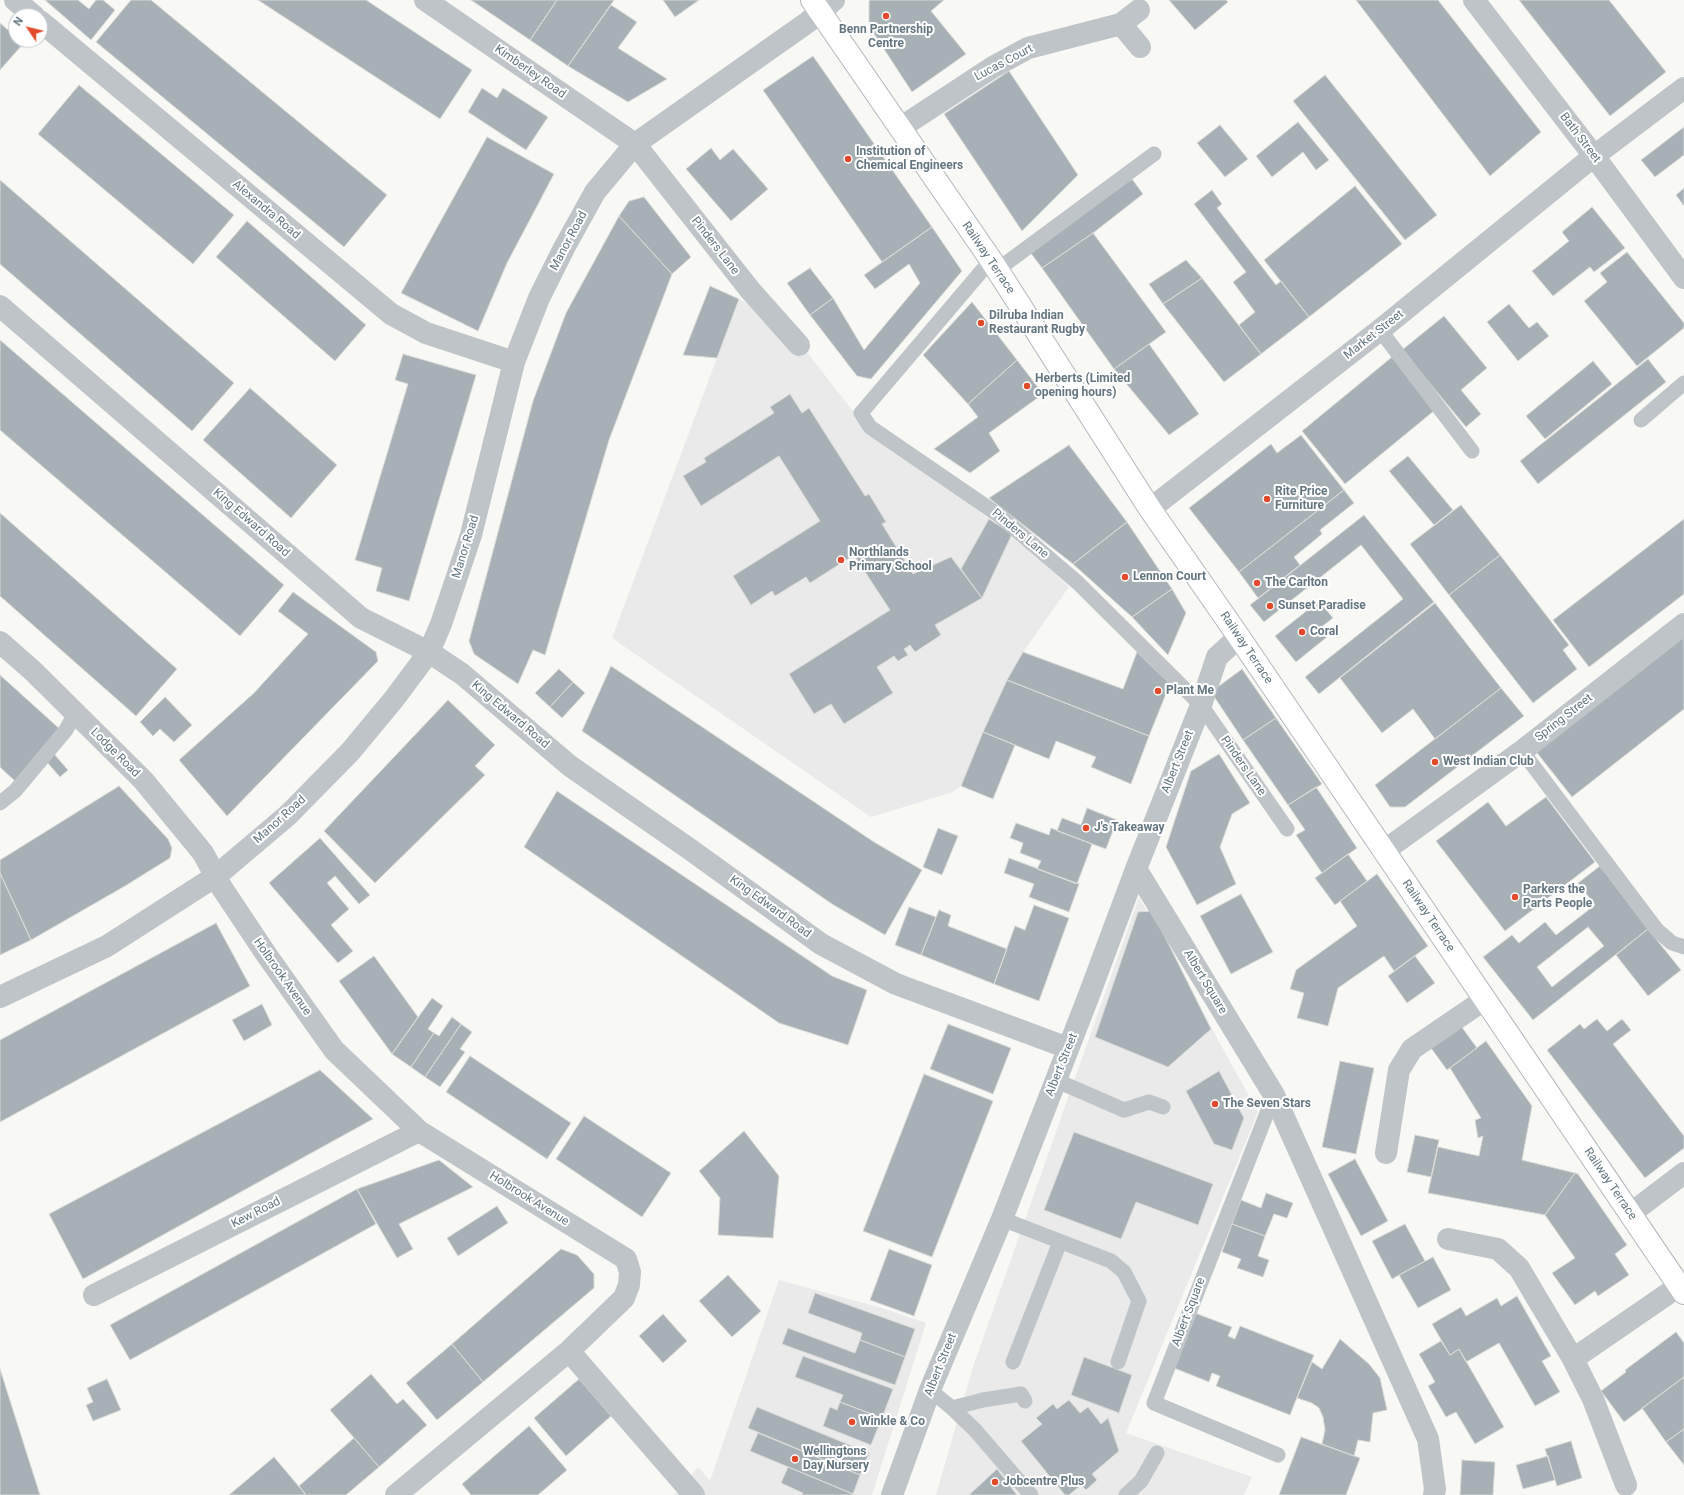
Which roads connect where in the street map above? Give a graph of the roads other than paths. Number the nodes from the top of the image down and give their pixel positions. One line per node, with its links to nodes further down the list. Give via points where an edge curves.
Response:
1 (15, 0): 5 (street)
2 (425, 0): 12 (street, Kimberley Road)
3 (1474, 0): 14 (street, Bath Street)
4 (822, 4): 11 (street, Railway Terrace); 12 (street, Manor Road, via 808,22)
5 (24, 8)
6 (1139, 10): 7 (street, Lucas Court)
7 (1121, 24): 9 (street); 11 (street, Lucas Court, via 1028,48 993,67)
8 (48, 28): 20 (street, Alexandra Road, via 391,314 426,333)
9 (1140, 47)
10 (1684, 88): 14 (street, Market Street)
11 (900, 128): 15 (street, Railway Terrace)
12 (635, 144): 19 (street, Pinders Lane, via 750,290); 20 (street, Manor Road, via 591,198 540,298)
13 (1154, 154): 15 (lane)
14 (1594, 156): 16 (street, Bath Street); 18 (street, Market Street)
15 (994, 265): 24 (street, Railway Terrace); 29 (lane, Pinders Lane, via 861,413 870,427 1012,526 1078,583)
16 (1684, 278)
17 (0, 306): 28 (street, King Edward Road, via 361,618)
18 (1380, 330): 23 (lane); 24 (street, Market Street)
19 (798, 345)
20 (514, 362): 28 (street, Manor Road, via 471,535)
21 (1684, 383): 22 (lane)
22 (1641, 420)
23 (1472, 451)
24 (1150, 509): 26 (street, Railway Terrace)
25 (1684, 624): 31 (street, Spring Street)
26 (1239, 637): 29 (street, Albert Street, via 1217,657); 34 (street, Railway Terrace)
27 (0, 642): 30 (street, Lodge Road)
28 (429, 652): 36 (street, Manor Road, via 350,752 288,815); 40 (street, King Edward Road, via 462,674 570,766 821,944 896,984)
29 (1201, 705): 33 (lane, Pinders Lane); 35 (street, Albert Street)
30 (75, 713): 32 (lane, via 66,730 15,791); 36 (street, Lodge Road, via 143,780 203,853)
31 (1522, 751): 34 (street, Spring Street); 37 (lane, via 1657,930 1672,943)
32 (0, 803)
33 (1287, 829)
34 (1384, 851): 39 (street, Railway Terrace)
35 (1136, 868): 40 (street, Albert Street); 42 (street, Albert Square)
36 (216, 876): 38 (street, Manor Road, via 107,946); 44 (street, Holbrook Avenue, via 266,954 334,1050)
37 (1684, 947)
38 (0, 997)
39 (1484, 1000): 45 (street, via 1412,1049 1399,1070); 47 (street, Railway Terrace)
40 (1068, 1048): 41 (street, Albert Street)
41 (1055, 1080): 43 (lane, via 1124,1110 1149,1102); 48 (street, Albert Street)
42 (1274, 1095): 61 (lane, Albert Square, via 1154,1402); 63 (street, Albert Square, via 1428,1439)
43 (1163, 1107)
44 (419, 1131): 52 (street, Kew Road); 53 (street, Holbrook Avenue, via 626,1259 630,1272 624,1298)
45 (1386, 1153)
46 (1684, 1173): 47 (street)
47 (1630, 1214): 51 (street, Railway Terrace)
48 (1002, 1219): 50 (lane); 57 (street, Albert Street)
49 (1448, 1240): 54 (street, via 1498,1249 1519,1268)
50 (1060, 1242): 55 (lane); 56 (lane, via 1110,1262 1124,1272 1133,1286 1140,1301)
51 (1681, 1290): 54 (street)
52 (94, 1295)
53 (568, 1351): 65 (street, Holbrook Avenue); 66 (street)
54 (1573, 1359): 62 (street, via 1593,1399)
55 (1013, 1362)
56 (1118, 1362)
57 (930, 1390): 59 (lane); 64 (street, Albert Street)
58 (1025, 1401): 59 (lane, via 1021,1394)
59 (952, 1408): 67 (lane, via 975,1430)
60 (1157, 1453): 68 (lane, via 1141,1481)
61 (1278, 1454)
62 (1626, 1485)
63 (1435, 1492)
64 (896, 1493)
65 (396, 1495)
66 (694, 1495)
67 (1031, 1495)
68 (1126, 1495)

